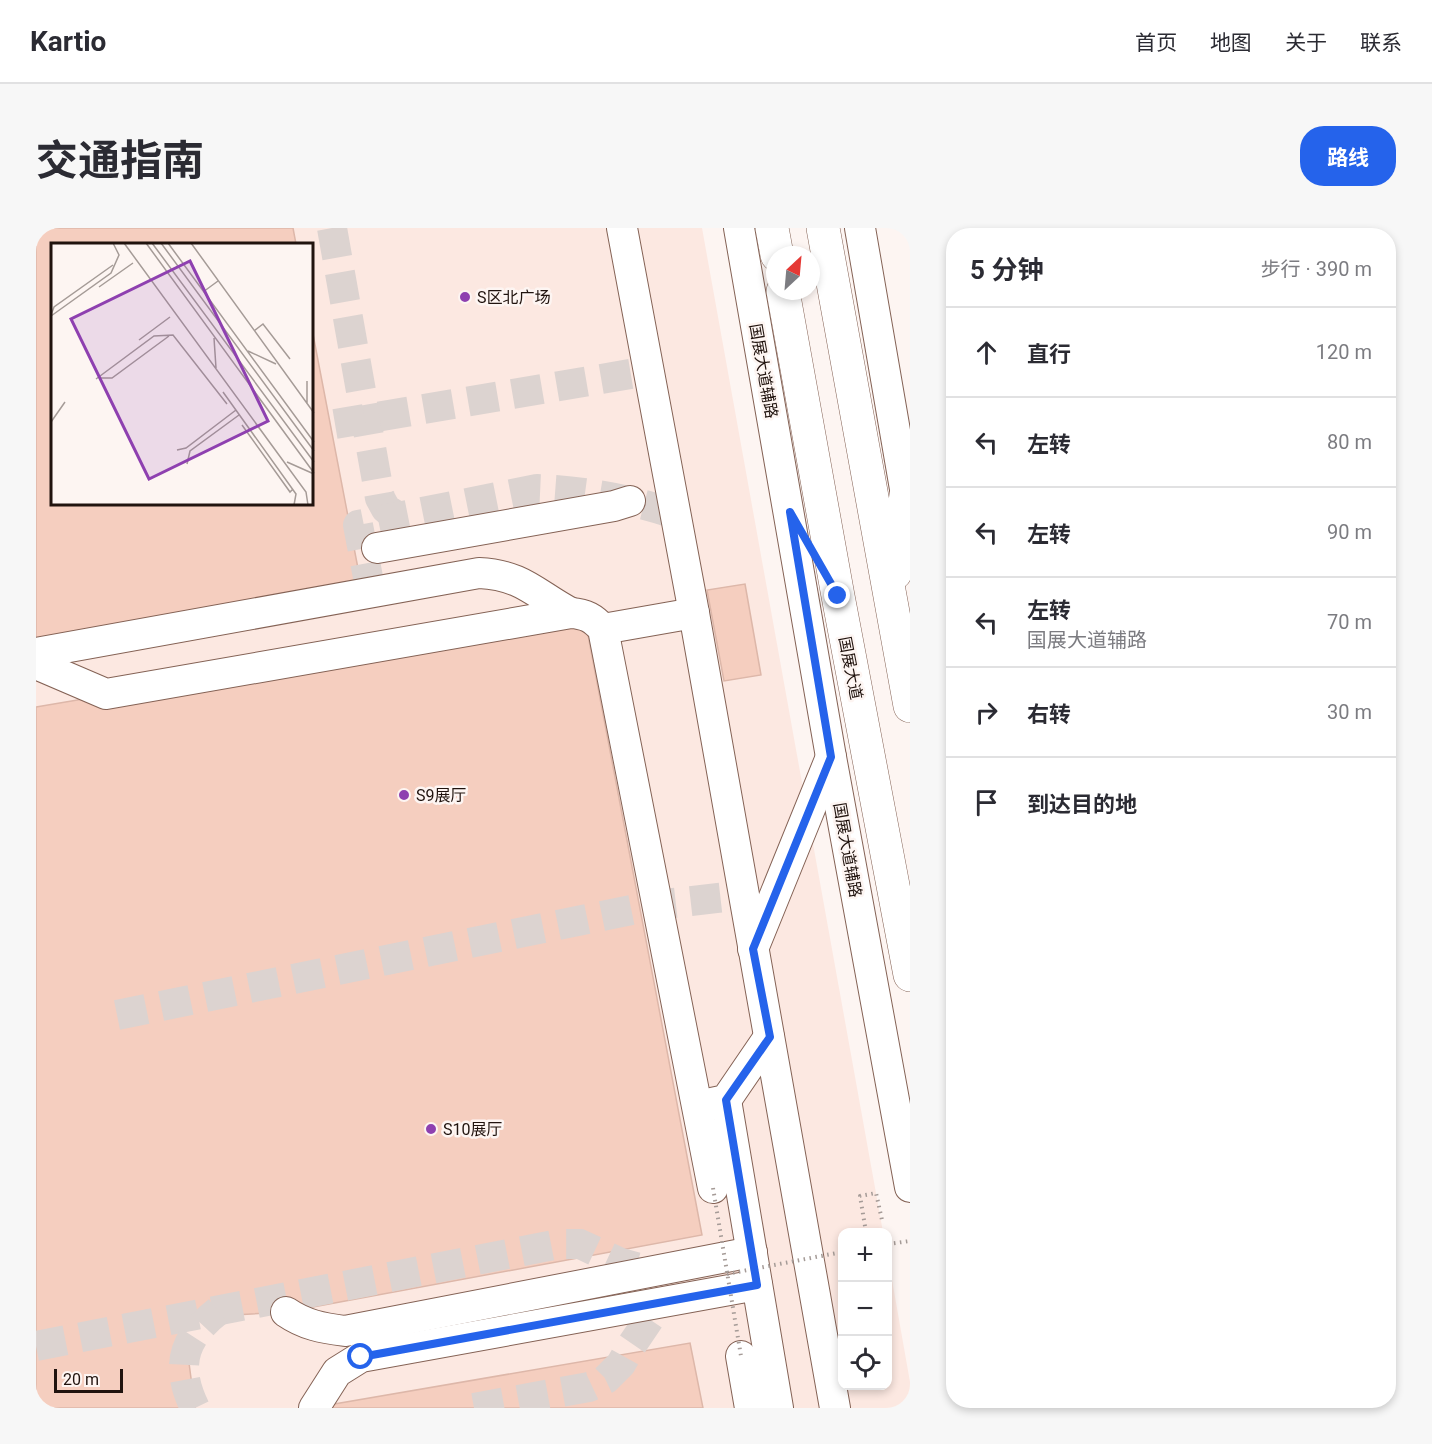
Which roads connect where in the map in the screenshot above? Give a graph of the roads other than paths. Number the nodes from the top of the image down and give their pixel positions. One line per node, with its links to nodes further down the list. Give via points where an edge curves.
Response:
1 (622, 228): 16 (street)
2 (739, 228): 11 (street, 国展大道辅路)
3 (772, 228): 6 (main road)
4 (823, 228): 14 (main road)
5 (860, 228): 8 (street)
6 (775, 246)
7 (785, 300): 13 (main road, 国展大道)
8 (904, 450): 10 (street)
9 (630, 501): 12 (street)
10 (908, 506): 14 (main road)
11 (790, 512): 13 (street); 21 (street, 国展大道辅路)
12 (377, 548)
13 (838, 596): 23 (main road, 国展大道)
14 (891, 602): 20 (main road)
15 (571, 613): 17 (street, via 584,614); 18 (street, via 519,581 500,574 479,573); 19 (street, via 106,694)
16 (694, 613): 17 (street); 22 (street)
17 (603, 629): 26 (street)
18 (36, 653)
19 (36, 664)
20 (910, 706)
21 (831, 757): 22 (street); 27 (street, 国展大道辅路)
22 (753, 949): 24 (street)
23 (910, 975)
24 (770, 1037): 25 (street); 36 (street)
25 (726, 1100): 26 (street); 29 (street)
26 (698, 1106): 28 (street)
27 (910, 1187)
28 (713, 1188)
29 (752, 1252): 30 (street); 31 (street, via 345,1330 317,1328)
30 (757, 1285): 33 (street, via 361,1357 337,1372); 35 (street)
31 (286, 1312)
32 (741, 1356): 34 (street)
33 (314, 1408)
34 (750, 1408)
35 (778, 1408)
36 (835, 1408)

